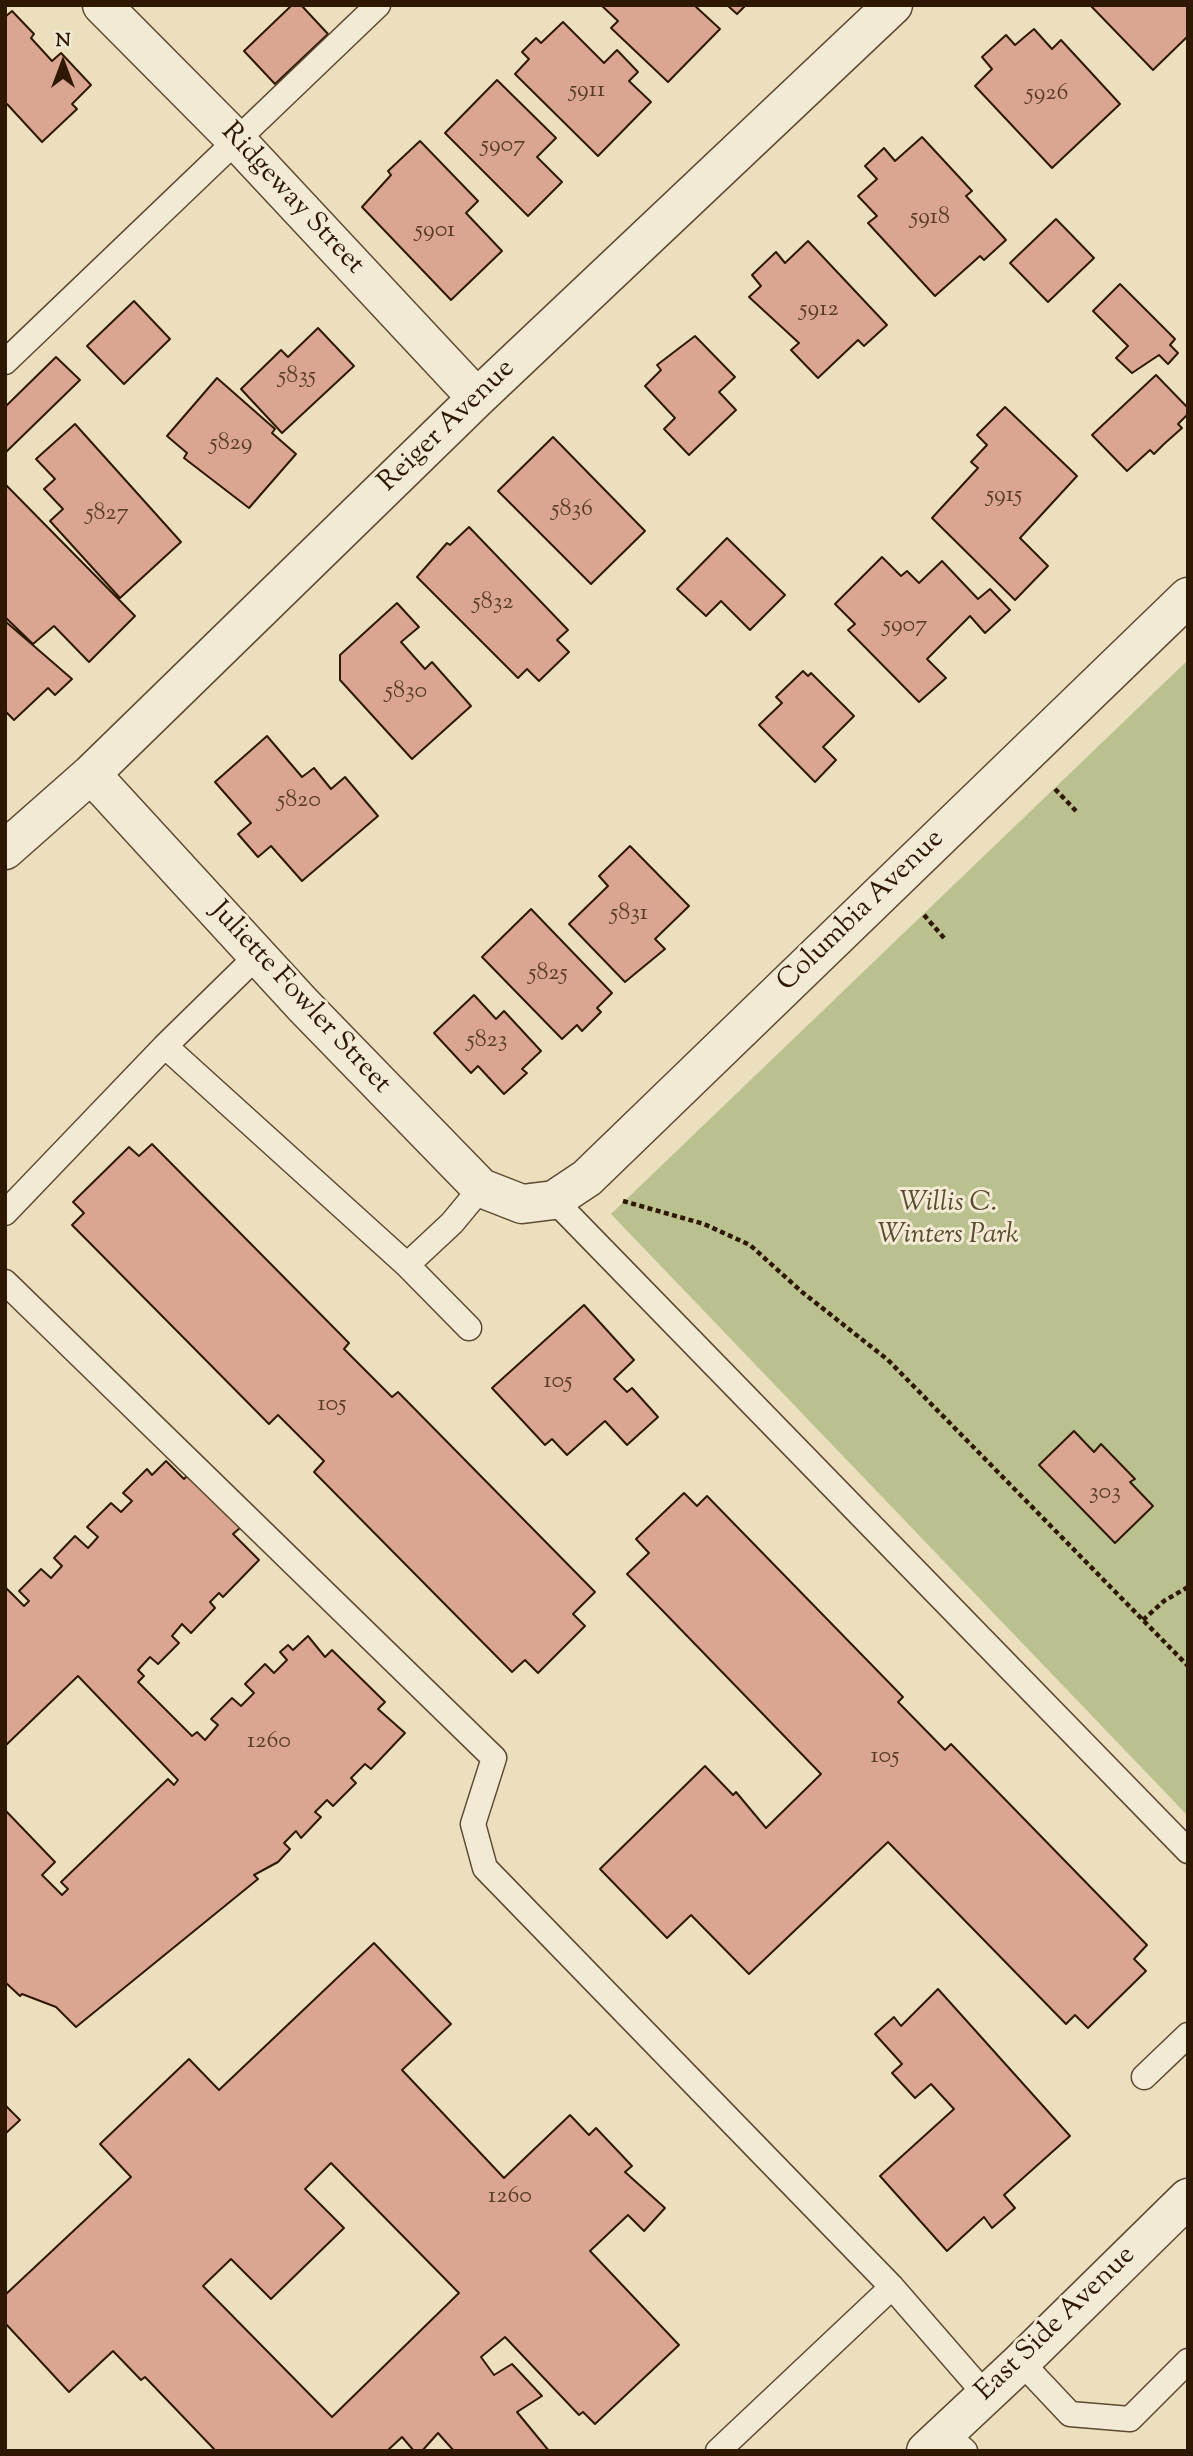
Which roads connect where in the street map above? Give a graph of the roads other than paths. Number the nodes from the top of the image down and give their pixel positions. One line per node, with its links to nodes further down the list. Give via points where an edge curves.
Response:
1 (102, 5): 4 (street, Ridgeway Street)
2 (378, 5): 4 (lane)
3 (893, 5): 6 (street, Reiger Avenue)
4 (237, 141): 5 (lane); 6 (street, Ridgeway Street)
5 (5, 362)
6 (477, 398): 8 (street, Reiger Avenue)
7 (1188, 597): 13 (street, Columbia Avenue, via 587,1178)
8 (91, 774): 9 (street, Reiger Avenue); 10 (street, Juliette Fowler Street)
9 (5, 850)
10 (257, 956): 11 (lane); 12 (street, Juliette Fowler Street)
11 (165, 1046): 14 (lane); 15 (lane)
12 (481, 1188): 13 (street, Juliette Fowler Street); 15 (lane)
13 (538, 1202): 18 (lane)
14 (5, 1213)
15 (407, 1265): 17 (lane)
16 (5, 1282): 22 (lane, via 494,1758 473,1824 485,1868)
17 (470, 1328)
18 (1188, 1851)
19 (1188, 2035): 20 (lane)
20 (1144, 2077)
21 (1188, 2198): 24 (street, East Side Avenue)
22 (892, 2287): 25 (lane); 27 (lane)
23 (1188, 2361): 24 (lane, via 1130,2419 1070,2414)
24 (1021, 2362): 25 (street, East Side Avenue)
25 (985, 2393): 26 (street, East Side Avenue)
26 (945, 2445)
27 (718, 2451)

